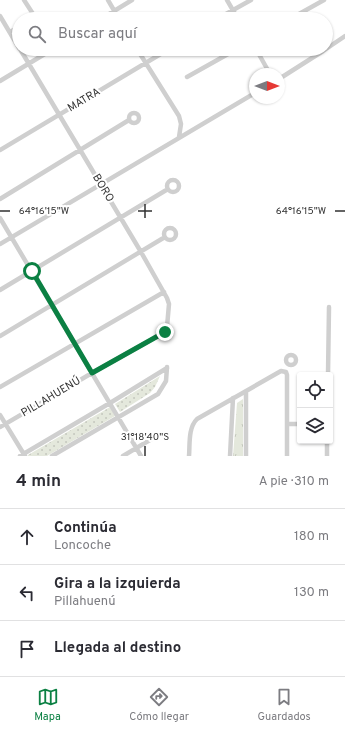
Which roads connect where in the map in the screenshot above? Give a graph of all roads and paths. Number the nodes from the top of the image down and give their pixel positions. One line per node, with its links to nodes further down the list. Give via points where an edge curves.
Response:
1 (24, 0): 9 (street)
2 (108, 0): 8 (street)
3 (132, 0): 8 (street)
4 (227, 0): 7 (street)
5 (251, 0): 7 (street)
6 (324, 0): 11 (street)
7 (233, 10): 10 (street)
8 (115, 11)
9 (32, 12)
10 (229, 12)
11 (303, 12)
12 (0, 16): 13 (street, BORO)
13 (10, 32): 14 (street, BORO)
14 (12, 36)
15 (345, 36): 16 (street)
16 (333, 44)
17 (24, 56): 25 (street, BORO)
18 (41, 56): 25 (street)
19 (142, 56): 24 (street)
20 (157, 56): 24 (street, MATRA)
21 (224, 56): 28 (street)
22 (260, 56): 26 (street)
23 (315, 56): 27 (street)
24 (146, 63): 31 (street, MATRA); 33 (street, via 179,116)
25 (28, 64): 29 (street); 31 (street, BORO)
26 (267, 68)
27 (285, 75)
28 (187, 77)
29 (0, 81)
30 (249, 96): 33 (street)
31 (59, 115): 34 (street, MATRA); 35 (street, BORO)
32 (129, 120): 35 (street)
33 (179, 137): 36 (street)
34 (0, 150)
35 (80, 150): 36 (street, BORO); 38 (street)
36 (100, 184): 40 (street, BORO); 41 (street)
37 (168, 189): 40 (street)
38 (0, 199)
39 (0, 218): 41 (street)
40 (120, 218): 44 (street, BORO); 45 (street)
41 (12, 237): 43 (street); 45 (street)
42 (165, 237): 44 (street)
43 (0, 244)
44 (141, 252): 47 (street, BORO); 48 (street)
45 (32, 271): 46 (street); 48 (street)
46 (0, 290)
47 (164, 292): 50 (street, BORO, via 169,304); 52 (street)
48 (52, 305): 51 (street); 52 (street)
49 (329, 307): 55 (street)
50 (165, 332): 56 (street, PILLAHUENÚ)
51 (0, 336)
52 (75, 344): 56 (street); 57 (street)
53 (289, 364): 54 (street)
54 (286, 372): 58 (street, via 281,370); 64 (street)
55 (328, 372)
56 (92, 373): 60 (street); 63 (street, PILLAHUENÚ)
57 (0, 387)
58 (246, 391): 59 (street); 76 (street)
59 (234, 398): 74 (street, via 193,423); 75 (street)
60 (110, 403): 62 (street); 62 (street, via 167,367 166,381 158,394); 70 (street)
61 (0, 415): 63 (street)
62 (118, 418): 69 (street); 71 (street)
63 (6, 424): 66 (street, PILLAHUENÚ); 70 (street)
64 (287, 424): 65 (street); 77 (street)
65 (297, 424)
66 (0, 427)
67 (160, 434): 69 (street)
68 (327, 444): 78 (street)
69 (136, 448): 72 (street); 73 (street)
70 (23, 455)
71 (52, 456)
72 (123, 456)
73 (141, 456)
74 (189, 456)
75 (230, 456)
76 (246, 456)
77 (287, 456)
78 (327, 456)

